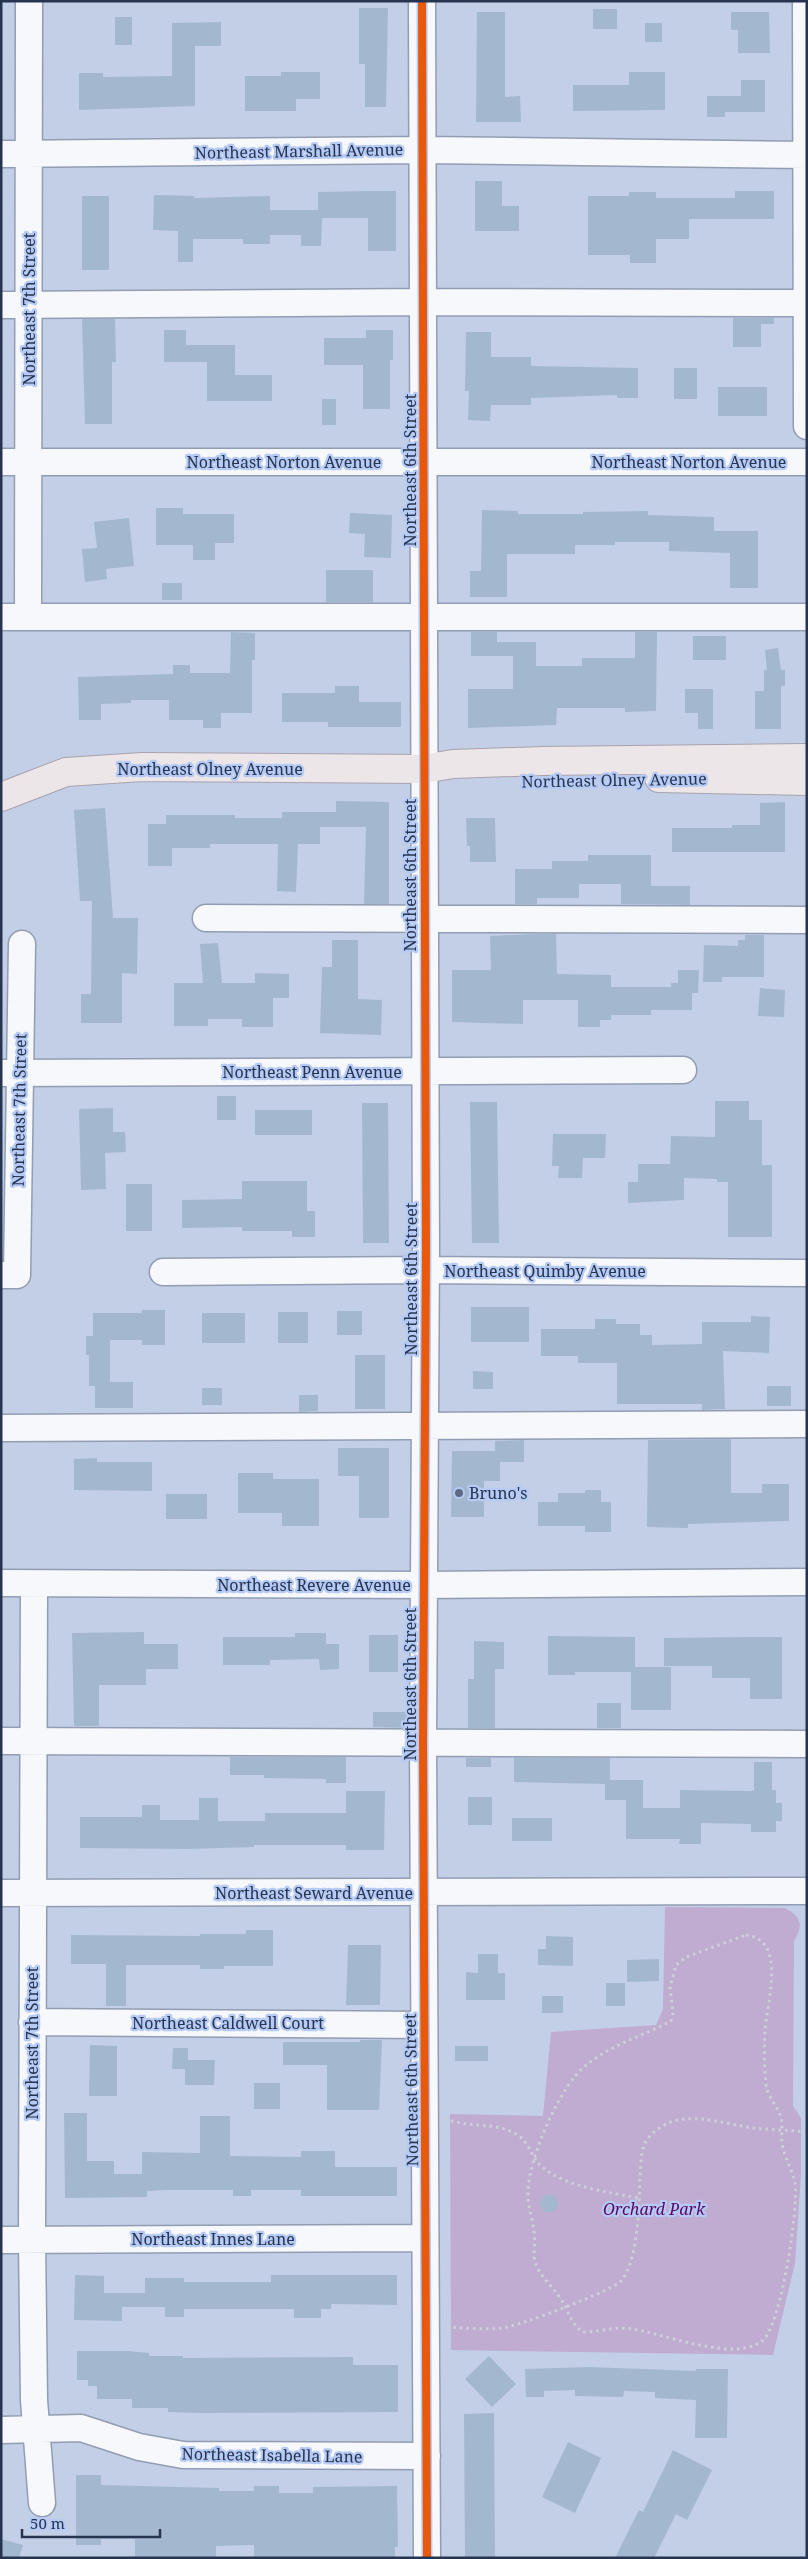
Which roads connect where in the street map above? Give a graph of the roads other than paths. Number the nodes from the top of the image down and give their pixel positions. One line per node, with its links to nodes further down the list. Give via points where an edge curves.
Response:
1 (30, 1): 6 (street, Northeast 7th Street)
2 (422, 1): 4 (street, Northeast 6th Street)
3 (806, 1): 7 (street)
4 (424, 150): 6 (street, Northeast Marshall Avenue); 7 (street, Northeast Marshall Avenue); 8 (street, Northeast 6th Street)
5 (1, 154): 6 (street, Northeast Marshall Avenue)
6 (29, 154): 11 (street, Northeast 7th Street)
7 (807, 155): 9 (street)
8 (424, 302): 9 (street); 11 (street); 15 (street, Northeast 6th Street)
9 (806, 303): 12 (street)
10 (1, 305): 11 (street)
11 (29, 305): 14 (street, Northeast 7th Street)
12 (807, 426)
13 (1, 462): 14 (street, Northeast Norton Avenue)
14 (29, 462): 15 (street, Northeast Norton Avenue); 18 (street, Northeast 7th Street)
15 (423, 462): 16 (street, Northeast Norton Avenue); 20 (street, Northeast 6th Street)
16 (807, 462)
17 (1, 617): 18 (street)
18 (28, 617): 20 (street)
19 (807, 617): 20 (street)
20 (424, 618): 22 (street, Northeast 6th Street)
21 (807, 758): 22 (main road, Northeast Olney Avenue, via 543,761 453,764)
22 (423, 769): 23 (main road, Northeast Olney Avenue, via 450,781 548,778); 24 (main road, Northeast Olney Avenue, via 142,767 66,772); 26 (street, Northeast 6th Street)
23 (807, 780)
24 (1, 797)
25 (206, 918): 26 (street)
26 (423, 919): 27 (street); 30 (street, Northeast 6th Street)
27 (807, 920)
28 (22, 944): 31 (street, Northeast 7th Street)
29 (682, 1070): 30 (street, Northeast Penn Avenue)
30 (425, 1071): 31 (street, Northeast Penn Avenue); 32 (street, Northeast 6th Street)
31 (11, 1073): 35 (street, Northeast 7th Street)
32 (426, 1270): 33 (street, Northeast Quimby Avenue); 34 (street, Northeast Quimby Avenue); 37 (street, Northeast 6th Street)
33 (163, 1272)
34 (807, 1273)
35 (9, 1275)
36 (807, 1424): 37 (street)
37 (424, 1426): 38 (street); 42 (street, Northeast 6th Street)
38 (1, 1428)
39 (807, 1582): 42 (street, Northeast Revere Avenue)
40 (1, 1583): 41 (street, Northeast Revere Avenue)
41 (34, 1584): 42 (street, Northeast Revere Avenue); 43 (street, Northeast 7th Street)
42 (424, 1585): 45 (street, Northeast 6th Street)
43 (34, 1740): 44 (street); 45 (street); 49 (street, Northeast 7th Street)
44 (1, 1741)
45 (423, 1742): 46 (street); 50 (street, Northeast 6th Street)
46 (807, 1744)
47 (807, 1892): 50 (street, Northeast Seward Avenue)
48 (1, 1893): 49 (street, Northeast Seward Avenue)
49 (33, 1893): 50 (street, Northeast Seward Avenue); 51 (street, Northeast 7th Street)
50 (424, 1893): 52 (street, Northeast 6th Street)
51 (32, 2022): 52 (street, Northeast Caldwell Court); 55 (street, Northeast 7th Street)
52 (424, 2025): 53 (street, Northeast 6th Street)
53 (425, 2238): 55 (street, Northeast Innes Lane); 58 (street, Northeast 6th Street)
54 (1, 2240): 55 (street, Northeast Innes Lane)
55 (32, 2240): 56 (street, Northeast 7th Street)
56 (36, 2428): 57 (street, Northeast Isabella Lane); 58 (street, Northeast Isabella Lane, via 81,2428 139,2447 183,2455); 59 (street, Northeast 7th Street)
57 (1, 2430)
58 (427, 2456): 60 (street, Northeast 6th Street)
59 (42, 2503)
60 (427, 2558)

